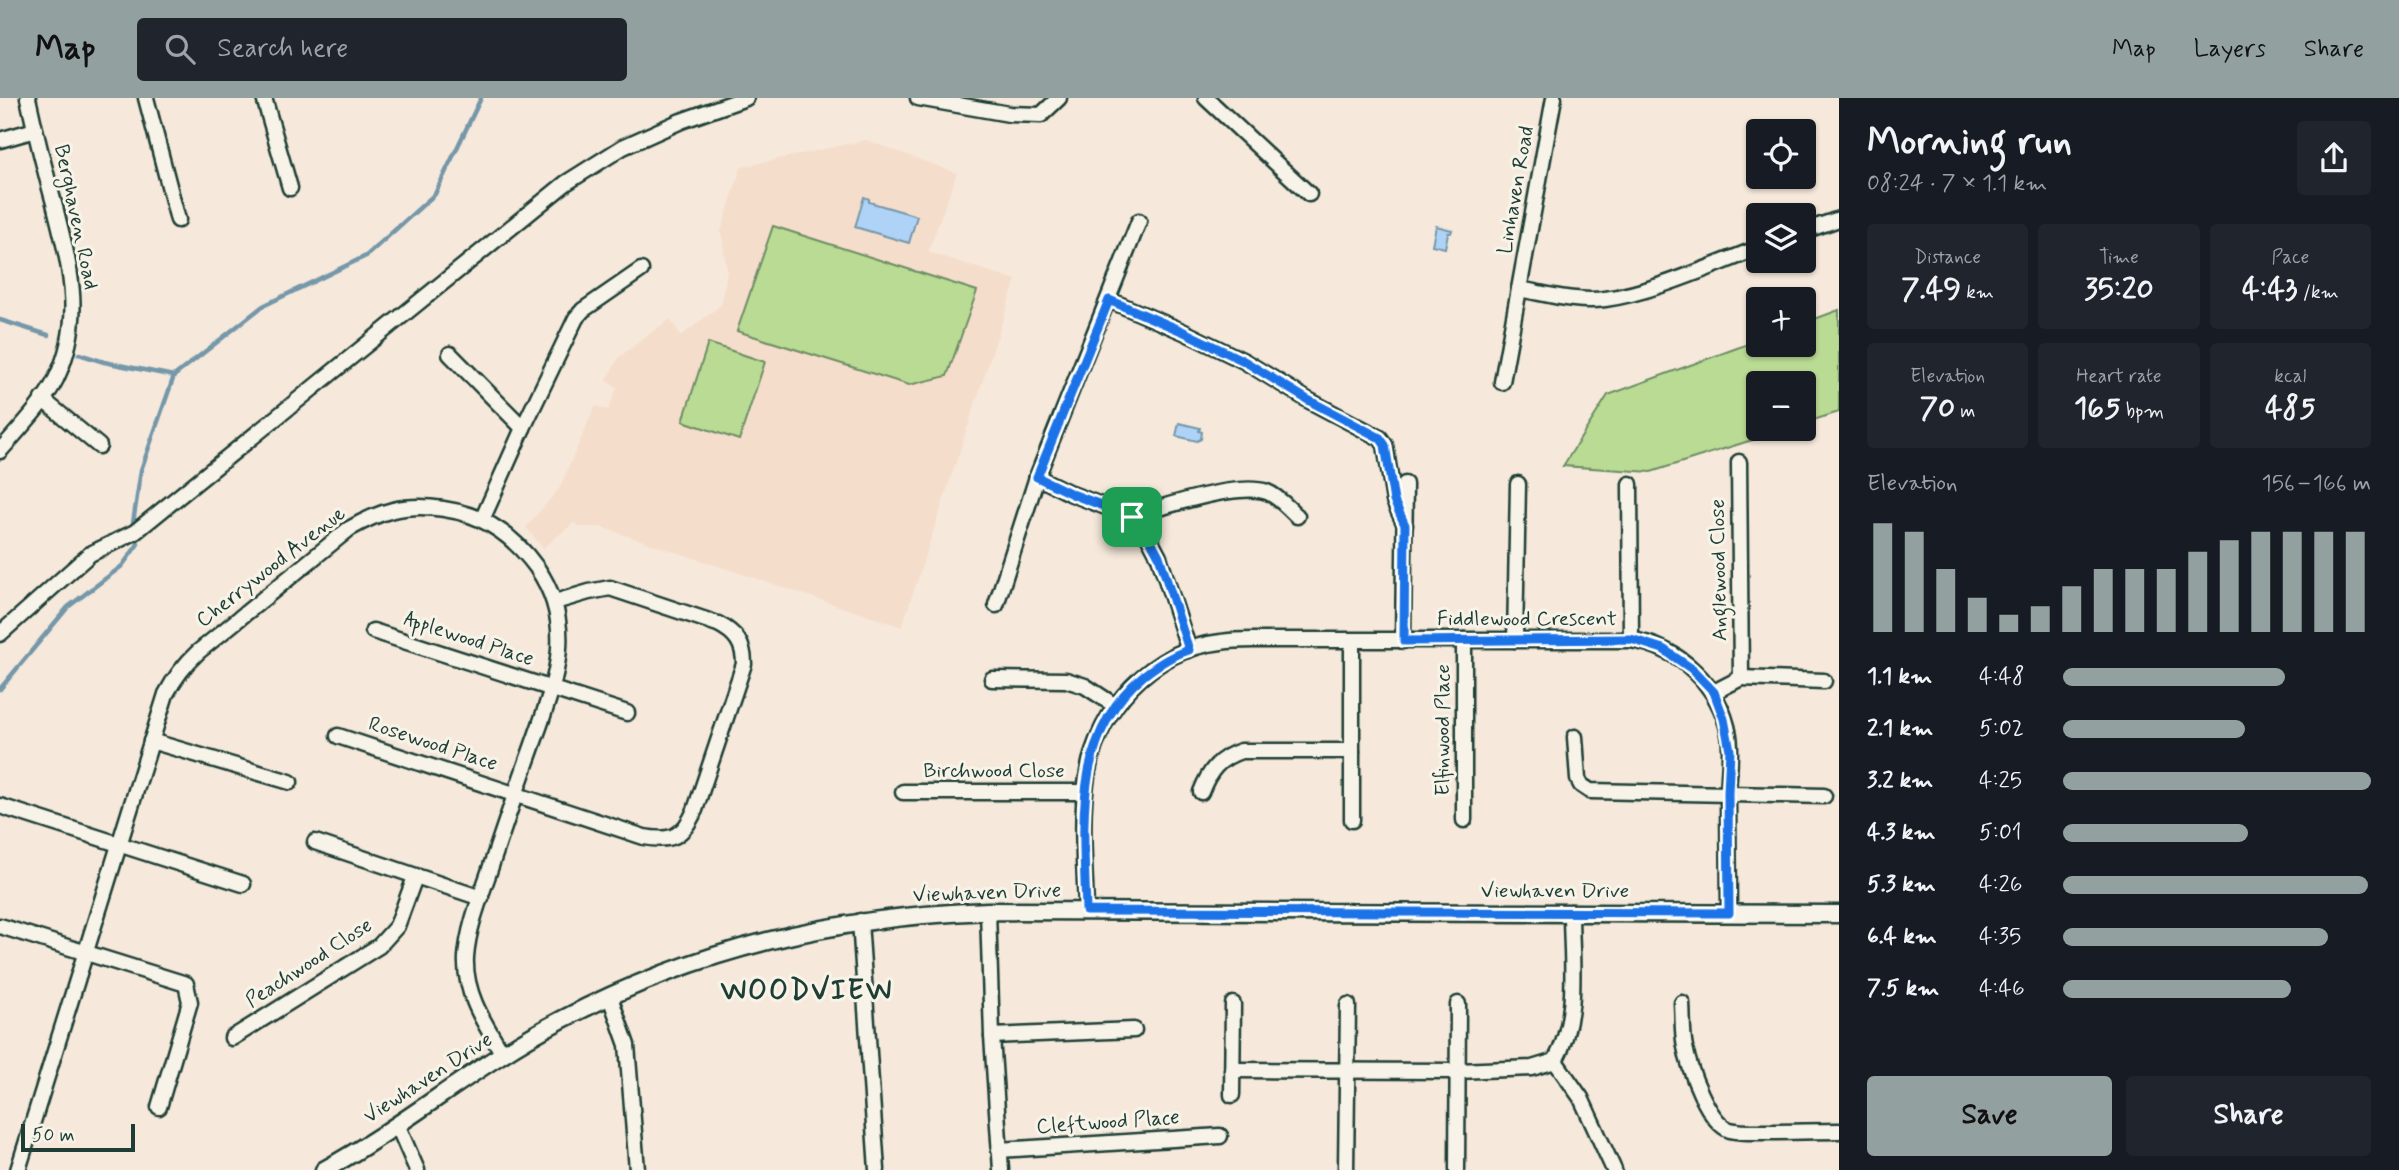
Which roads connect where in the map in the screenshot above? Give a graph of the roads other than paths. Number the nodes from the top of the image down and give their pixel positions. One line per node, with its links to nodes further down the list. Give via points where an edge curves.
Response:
1 (28, 98): 9 (street, Berghaven Road)
2 (146, 98): 14 (street)
3 (264, 98): 11 (street)
4 (746, 98): 39 (street, via 623,147 566,183 135,532 90,554)
5 (918, 98): 6 (street, via 1041,115)
6 (1059, 98)
7 (1206, 98): 12 (street)
8 (1553, 98): 19 (street, Linhaven Road)
9 (35, 130): 10 (street); 23 (street, Berghaven Road, via 74,300 68,347 55,381)
10 (0, 140)
11 (290, 188)
12 (1310, 194)
13 (1839, 219): 16 (street)
14 (178, 220)
15 (1139, 221): 20 (street)
16 (1816, 228)
17 (1746, 253): 19 (street, via 1634,293 1603,299)
18 (640, 270): 24 (street, via 576,318)
19 (1519, 289): 22 (street, Linhaven Road)
20 (1109, 300): 28 (street); 35 (street, via 1244,361 1380,438 1394,501)
21 (450, 354): 24 (street)
22 (1502, 382)
23 (42, 399): 25 (street); 26 (street, Berghaven Road)
24 (523, 428): 34 (street)
25 (99, 446)
26 (0, 451)
27 (1739, 462): 46 (street, Anglewood Close)
28 (1037, 477): 33 (street); 37 (street)
29 (1405, 484): 35 (street)
30 (1518, 484): 42 (street)
31 (1630, 484): 40 (street)
32 (1297, 516): 33 (street, via 1267,492 1241,491 1169,504)
33 (1132, 517): 45 (street, via 1159,556)
34 (482, 520): 36 (street, Cherrywood Avenue, via 509,536 527,555); 55 (street, Cherrywood Avenue, via 411,508 349,528 183,666 166,694)
35 (1405, 525): 44 (street)
36 (555, 602): 49 (street, Cherrywood Avenue, via 560,638); 61 (street, Rosewood Place, via 601,589 624,592 731,631 741,646 744,664 695,810 680,834 659,840 644,837)
37 (996, 606)
38 (373, 631): 49 (street, Applewood Place)
39 (0, 634)
40 (1631, 639): 42 (street, Fiddlewood Crescent); 50 (street, Fiddlewood Crescent, via 1679,658)
41 (1464, 640): 42 (street, Fiddlewood Crescent); 44 (street, Fiddlewood Crescent); 66 (street, Elfinwood Place)
42 (1515, 640)
43 (1352, 641): 44 (street, Fiddlewood Crescent); 45 (street, Fiddlewood Crescent, via 1221,642); 56 (street)
44 (1404, 641)
45 (1189, 650): 51 (street, Fiddlewood Crescent, via 1154,667)
46 (1741, 678): 48 (street); 50 (street)
47 (992, 680): 51 (street, via 1066,680)
48 (1824, 681)
49 (553, 688): 52 (street); 61 (street, Cherrywood Avenue)
50 (1714, 692): 62 (street, Fiddlewood Crescent, via 1728,733)
51 (1114, 705): 59 (street, Fiddlewood Crescent, via 1093,751)
52 (627, 713)
53 (338, 736): 61 (street, Rosewood Place)
54 (1576, 737): 62 (street, via 1578,779 1590,791)
55 (151, 741): 57 (street); 68 (street, Cherrywood Avenue)
56 (1352, 751): 60 (street, via 1241,751 1228,755 1209,772); 65 (street)
57 (290, 782)
58 (903, 792): 59 (street, Birchwood Close)
59 (1085, 792): 73 (street, Fiddlewood Crescent)
60 (1201, 792)
61 (516, 793): 71 (street, Cherrywood Avenue)
62 (1728, 793): 63 (street); 75 (street, Fiddlewood Crescent)
63 (1824, 796)
64 (0, 806): 68 (street)
65 (1352, 820)
66 (1464, 820)
67 (315, 842): 69 (street)
68 (118, 846): 70 (street); 79 (street, Cherrywood Avenue)
69 (415, 877): 71 (street); 87 (street, Peachwood Close, via 391,936)
70 (243, 884)
71 (481, 898): 88 (street, Cherrywood Avenue, via 468,942 467,978 482,1019)
72 (988, 911): 73 (street, Viewhaven Drive); 77 (street, Viewhaven Drive); 86 (street)
73 (1086, 911): 74 (street, Viewhaven Drive)
74 (1571, 912): 75 (street, Viewhaven Drive); 89 (street, via 1572,1007 1569,1028)
75 (1729, 913): 76 (street, Viewhaven Drive)
76 (1839, 914)
77 (860, 921): 80 (street, Viewhaven Drive, via 749,945); 103 (street)
78 (0, 926): 79 (street)
79 (85, 951): 94 (street, via 186,984 190,1002); 99 (street, Cherrywood Avenue)
80 (610, 997): 88 (street, Viewhaven Drive); 102 (street, via 627,1045)
81 (1682, 1003): 96 (street, via 1689,1062 1721,1125 1732,1130)
82 (1233, 1004): 90 (street)
83 (1458, 1004): 92 (street)
84 (1348, 1005): 91 (street)
85 (1134, 1030): 86 (street)
86 (992, 1036): 98 (street)
87 (232, 1038)
88 (503, 1054): 95 (street, Viewhaven Drive)
89 (1555, 1060): 92 (street, via 1532,1068); 107 (street, via 1581,1097)
90 (1233, 1070): 91 (street); 93 (street)
91 (1347, 1071): 92 (street); 105 (street)
92 (1458, 1071): 106 (street)
93 (1233, 1095)
94 (159, 1107)
95 (397, 1124): 100 (street, Viewhaven Drive); 101 (street)
96 (1839, 1131)
97 (1220, 1136): 98 (street, Cleftwood Place)
98 (999, 1150): 104 (street)
99 (18, 1170)
100 (324, 1170)
101 (417, 1170)
102 (637, 1170)
103 (877, 1170)
104 (1001, 1170)
105 (1346, 1170)
106 (1457, 1170)
107 (1614, 1170)

